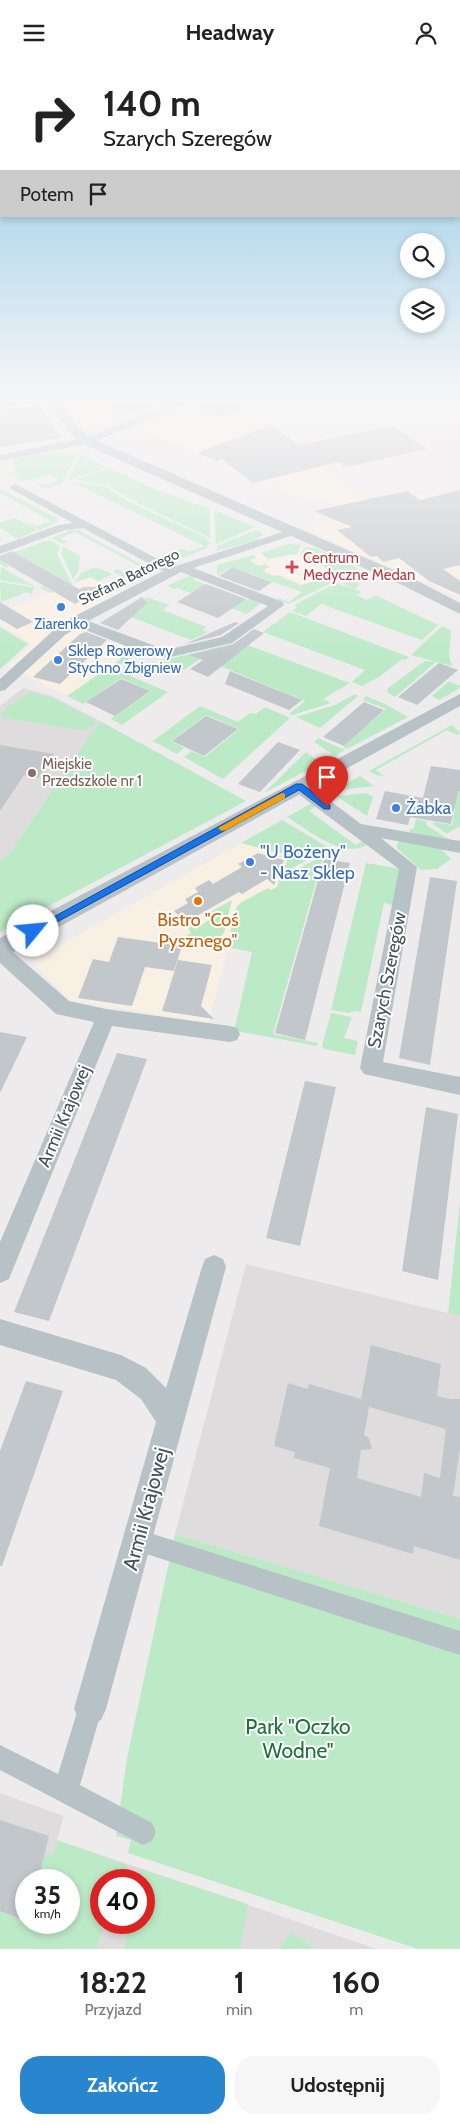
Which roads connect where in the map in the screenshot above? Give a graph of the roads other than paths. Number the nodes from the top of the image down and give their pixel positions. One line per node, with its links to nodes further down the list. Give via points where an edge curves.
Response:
1 (189, 486): 4 (street)
2 (15, 487): 3 (street)
3 (82, 525): 5 (street, via 63,527); 6 (street)
4 (293, 532): 6 (street, Stefana Batorego); 7 (street, via 424,589)
5 (0, 550)
6 (176, 569): 8 (street, Stefana Batorego); 8 (street, via 278,605 228,641 174,653 159,654)
7 (460, 609)
8 (76, 621): 9 (street, Stefana Batorego)
9 (0, 687)
10 (460, 699): 11 (street)
11 (299, 786): 12 (street, Szarych Szeregów); 15 (street)
12 (356, 829): 13 (street, Szarych Szeregów); 18 (street, Szarych Szeregów, via 408,867 371,1068)
13 (454, 846): 14 (street, Szarych Szeregów)
14 (460, 858)
15 (0, 950): 16 (street, via 63,1008)
16 (106, 1017): 17 (street); 20 (street, Armii Krajowej)
17 (230, 1034)
18 (460, 1086)
19 (214, 1267): 22 (street, Armii Krajowej)
20 (0, 1271)
21 (0, 1332): 22 (street, via 134,1374 153,1392)
22 (170, 1421): 23 (street, Armii Krajowej)
23 (137, 1540): 24 (street); 25 (street, Armii Krajowej)
24 (460, 1643)
25 (90, 1709): 27 (street, Armii Krajowej)
26 (0, 1757): 27 (street)
27 (66, 1790): 28 (street)
28 (143, 1832)

